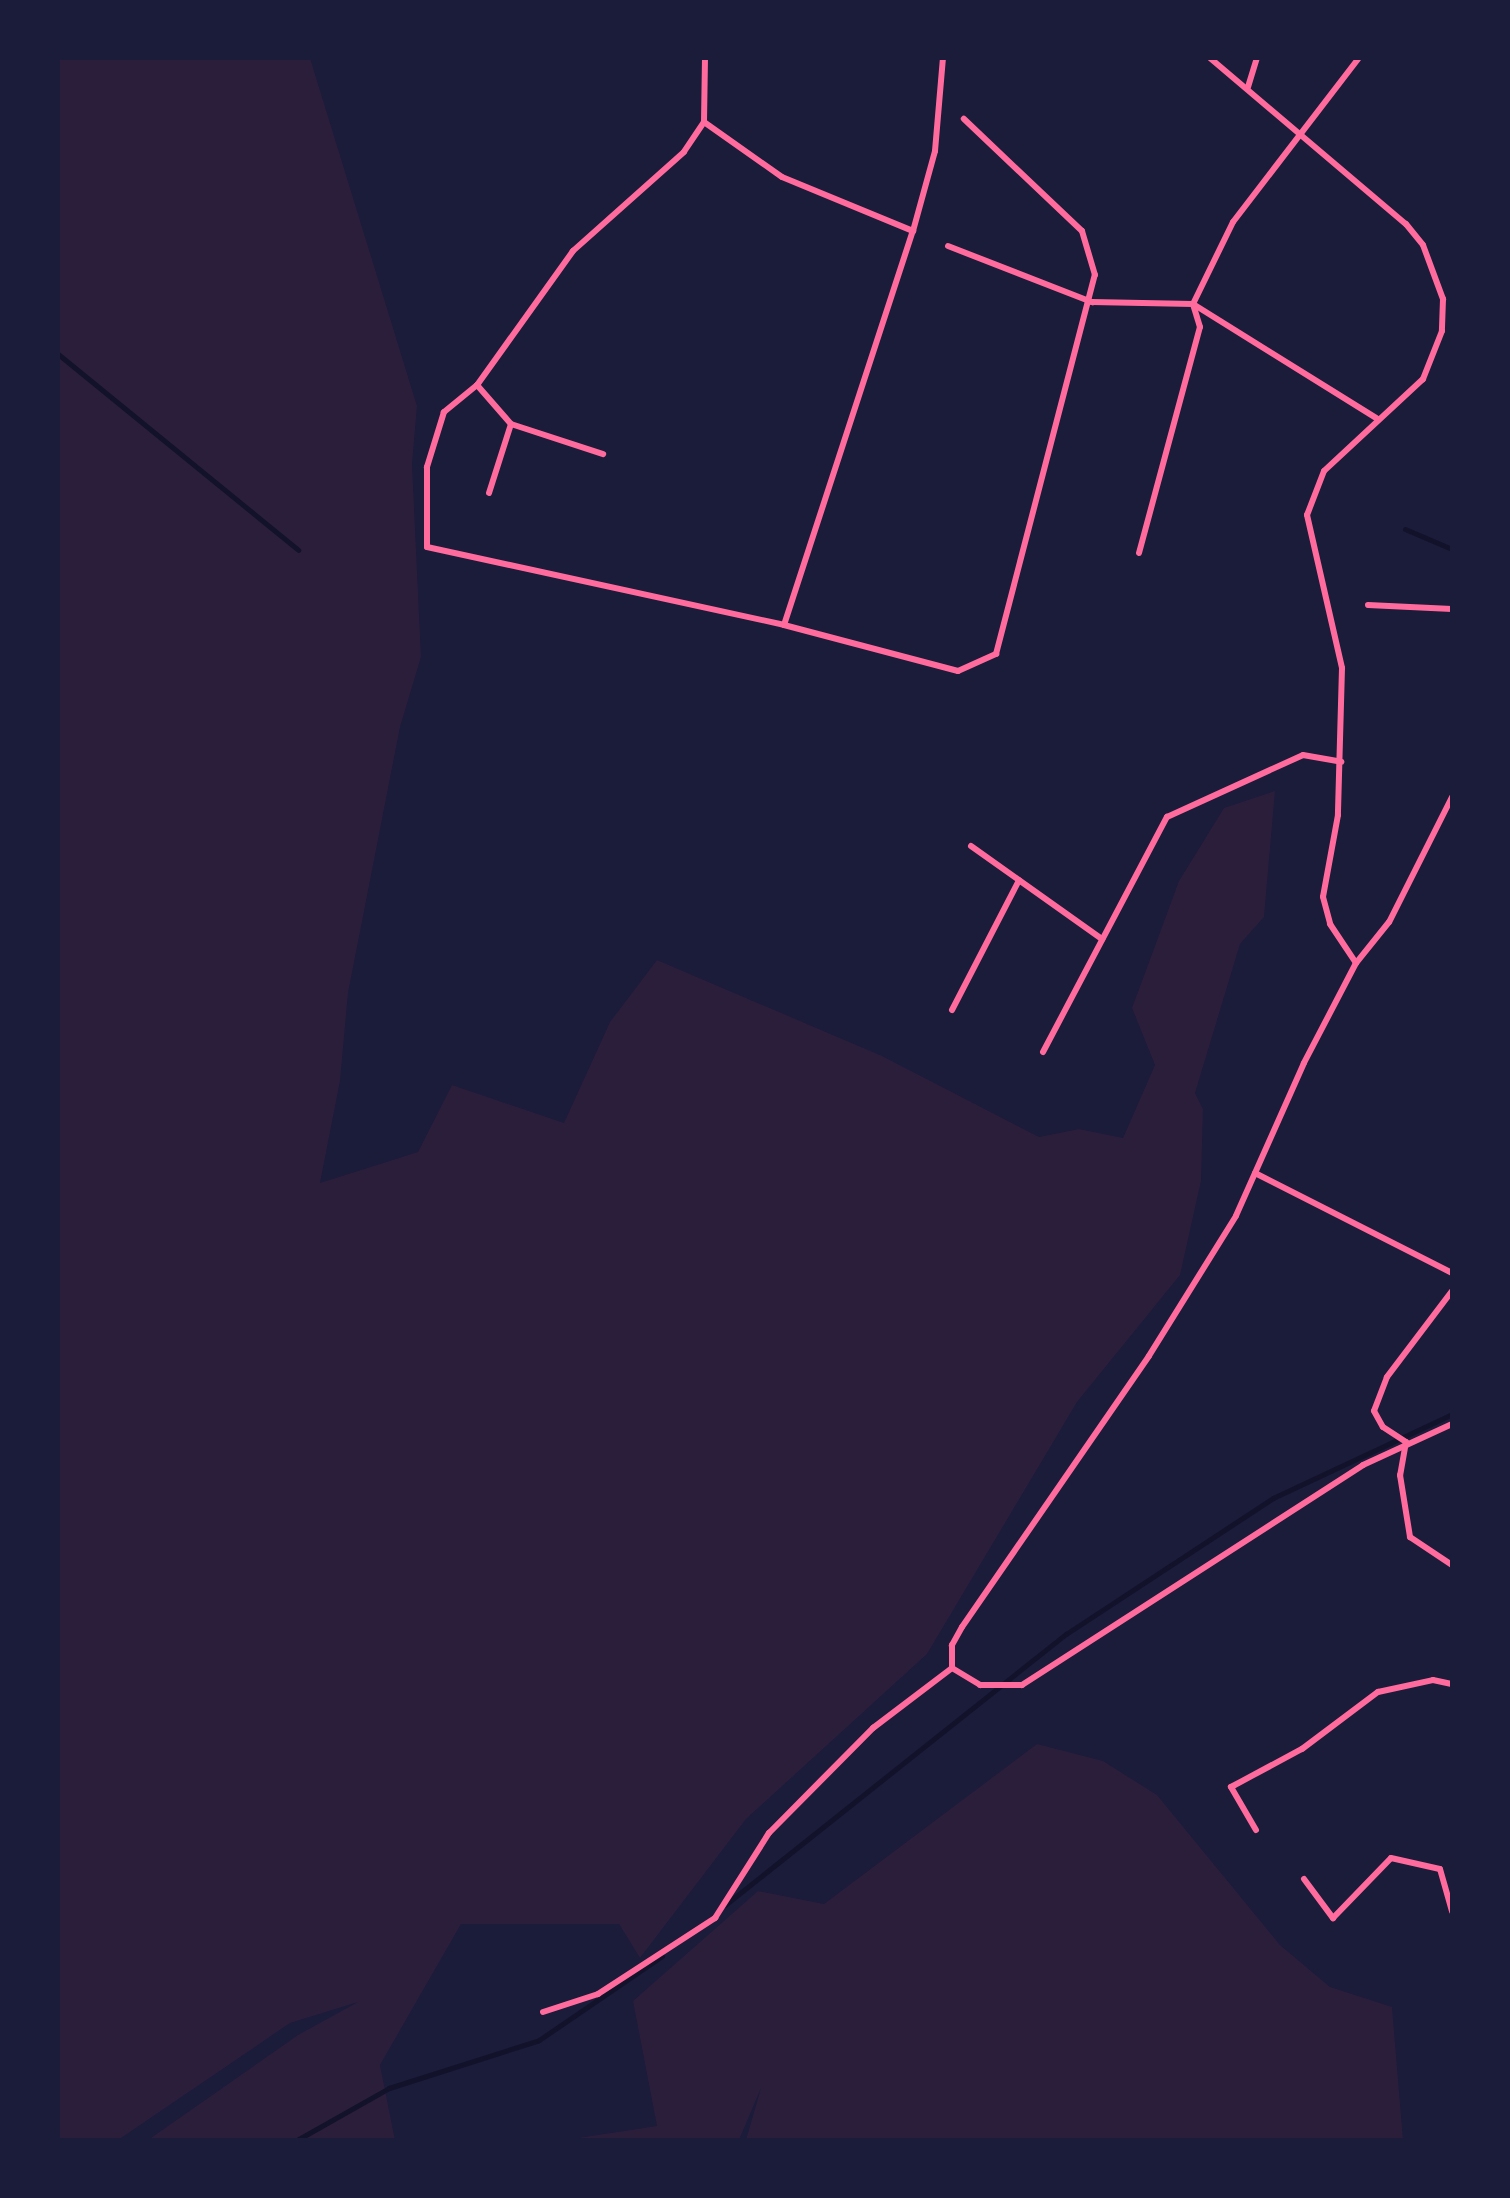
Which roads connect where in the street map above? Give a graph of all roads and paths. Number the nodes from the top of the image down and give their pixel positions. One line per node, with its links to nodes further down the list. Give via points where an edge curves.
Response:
1 (705, 58): 8 (street)
2 (943, 58): 10 (street, via 935,151)
3 (1210, 58): 6 (street)
4 (1257, 58): 6 (street)
5 (1359, 58): 9 (street)
6 (1248, 87): 9 (street)
7 (964, 119): 12 (street, via 1082,231 1092,250)
8 (704, 122): 10 (street, via 782,178); 16 (street, via 684,152 573,251)
9 (1299, 132): 13 (street, via 1233,222); 15 (street, via 1423,245 1443,299)
10 (913, 231): 24 (street)
11 (948, 246): 12 (street)
12 (1092, 302): 13 (street); 24 (street, via 996,654 958,671)
13 (1192, 304): 17 (street); 21 (street, via 1200,327)
14 (1452, 329): 15 (street)
15 (1442, 331): 17 (street, via 1424,379)
16 (477, 385): 18 (street); 24 (street, via 444,412 426,467 426,547)
17 (1376, 418): 25 (street, via 1324,471 1307,516 1342,668)
18 (511, 424): 19 (street); 20 (street)
19 (604, 454)
20 (489, 493)
21 (1140, 553)
22 (1368, 604): 23 (street)
23 (1452, 609)
24 (784, 625)
25 (1340, 762): 29 (street, via 1303,756 1166,817); 30 (street, via 1323,898 1339,941)
26 (1452, 797): 30 (street, via 1389,922)
27 (970, 846): 28 (street)
28 (1018, 880): 29 (street); 31 (street)
29 (1102, 938): 32 (street)
30 (1356, 963): 33 (street)
31 (952, 1010)
32 (1043, 1052)
33 (1255, 1173): 34 (street); 39 (street, via 1150,1356 962,1627 952,1645)
34 (1452, 1272)
35 (1452, 1291): 37 (street, via 1378,1395 1374,1412)
36 (1452, 1424): 37 (street)
37 (1406, 1442): 38 (street, via 1400,1475 1410,1537); 39 (street, via 1022,1685 980,1685)
38 (1452, 1566)
39 (952, 1668): 44 (street, via 873,1728 769,1834 715,1918 598,1994)
40 (1452, 1684): 41 (street, via 1433,1680 1378,1692 1302,1749 1231,1787)
41 (1256, 1830)
42 (1304, 1879): 43 (street, via 1333,1918 1390,1858 1440,1870)
43 (1452, 1910)
44 (544, 2012)

